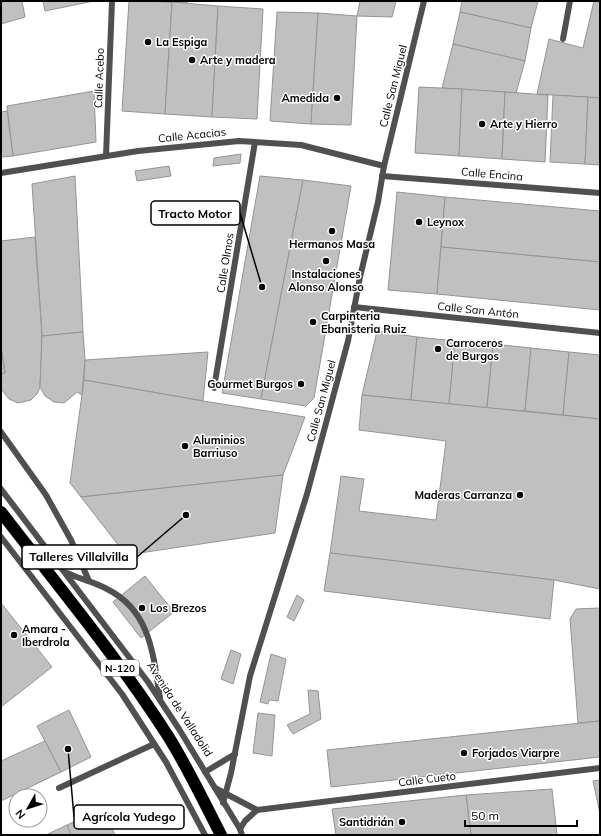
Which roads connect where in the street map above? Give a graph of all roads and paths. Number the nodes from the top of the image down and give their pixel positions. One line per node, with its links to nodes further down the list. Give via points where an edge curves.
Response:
1 (112, 1): 6 (lane, Calle Acebo)
2 (424, 1): 7 (lane, Calle San Miguel)
3 (570, 1): 4 (lane)
4 (562, 39)
5 (255, 142): 6 (lane, Calle Acacias, via 239,141 138,150); 7 (lane, Calle Acacias, via 301,145); 13 (lane, Calle Olmos)
6 (106, 156): 8 (lane, Calle Acacias)
7 (384, 166): 9 (lane, Calle San Miguel)
8 (1, 173)
9 (382, 176): 10 (lane, Calle Encina); 11 (lane, Calle San Miguel)
10 (600, 193)
11 (354, 307): 12 (lane, Calle San Antón); 22 (lane, Calle San Miguel, via 348,341 307,494 250,676)
12 (600, 333)
13 (214, 388)
14 (1, 432): 19 (lane, via 46,495 71,540)
15 (1, 489): 18 (lane, Avenida de Valladolid)
16 (1, 512): 32 (highway, N-120, via 104,646 168,736)
17 (1, 537): 21 (lane, via 122,694)
18 (66, 572): 19 (lane); 20 (lane, Avenida de Valladolid)
19 (89, 581): 20 (lane, via 108,589 126,603 143,623 150,639)
20 (161, 701): 24 (lane, Avenida de Valladolid)
21 (154, 744): 25 (lane); 31 (lane)
22 (235, 754): 24 (lane); 27 (lane, Calle San Miguel)
23 (600, 768): 29 (lane, Calle Cueto)
24 (205, 772): 26 (lane, Avenida de Valladolid)
25 (59, 788)
26 (215, 788): 27 (lane); 28 (lane, Avenida de Valladolid)
27 (226, 793): 28 (lane, Calle San Miguel); 29 (lane)
28 (223, 803): 30 (lane, Avenida de Valladolid)
29 (257, 810): 30 (lane, via 245,821)
30 (241, 832)
31 (205, 835)
32 (221, 835)

